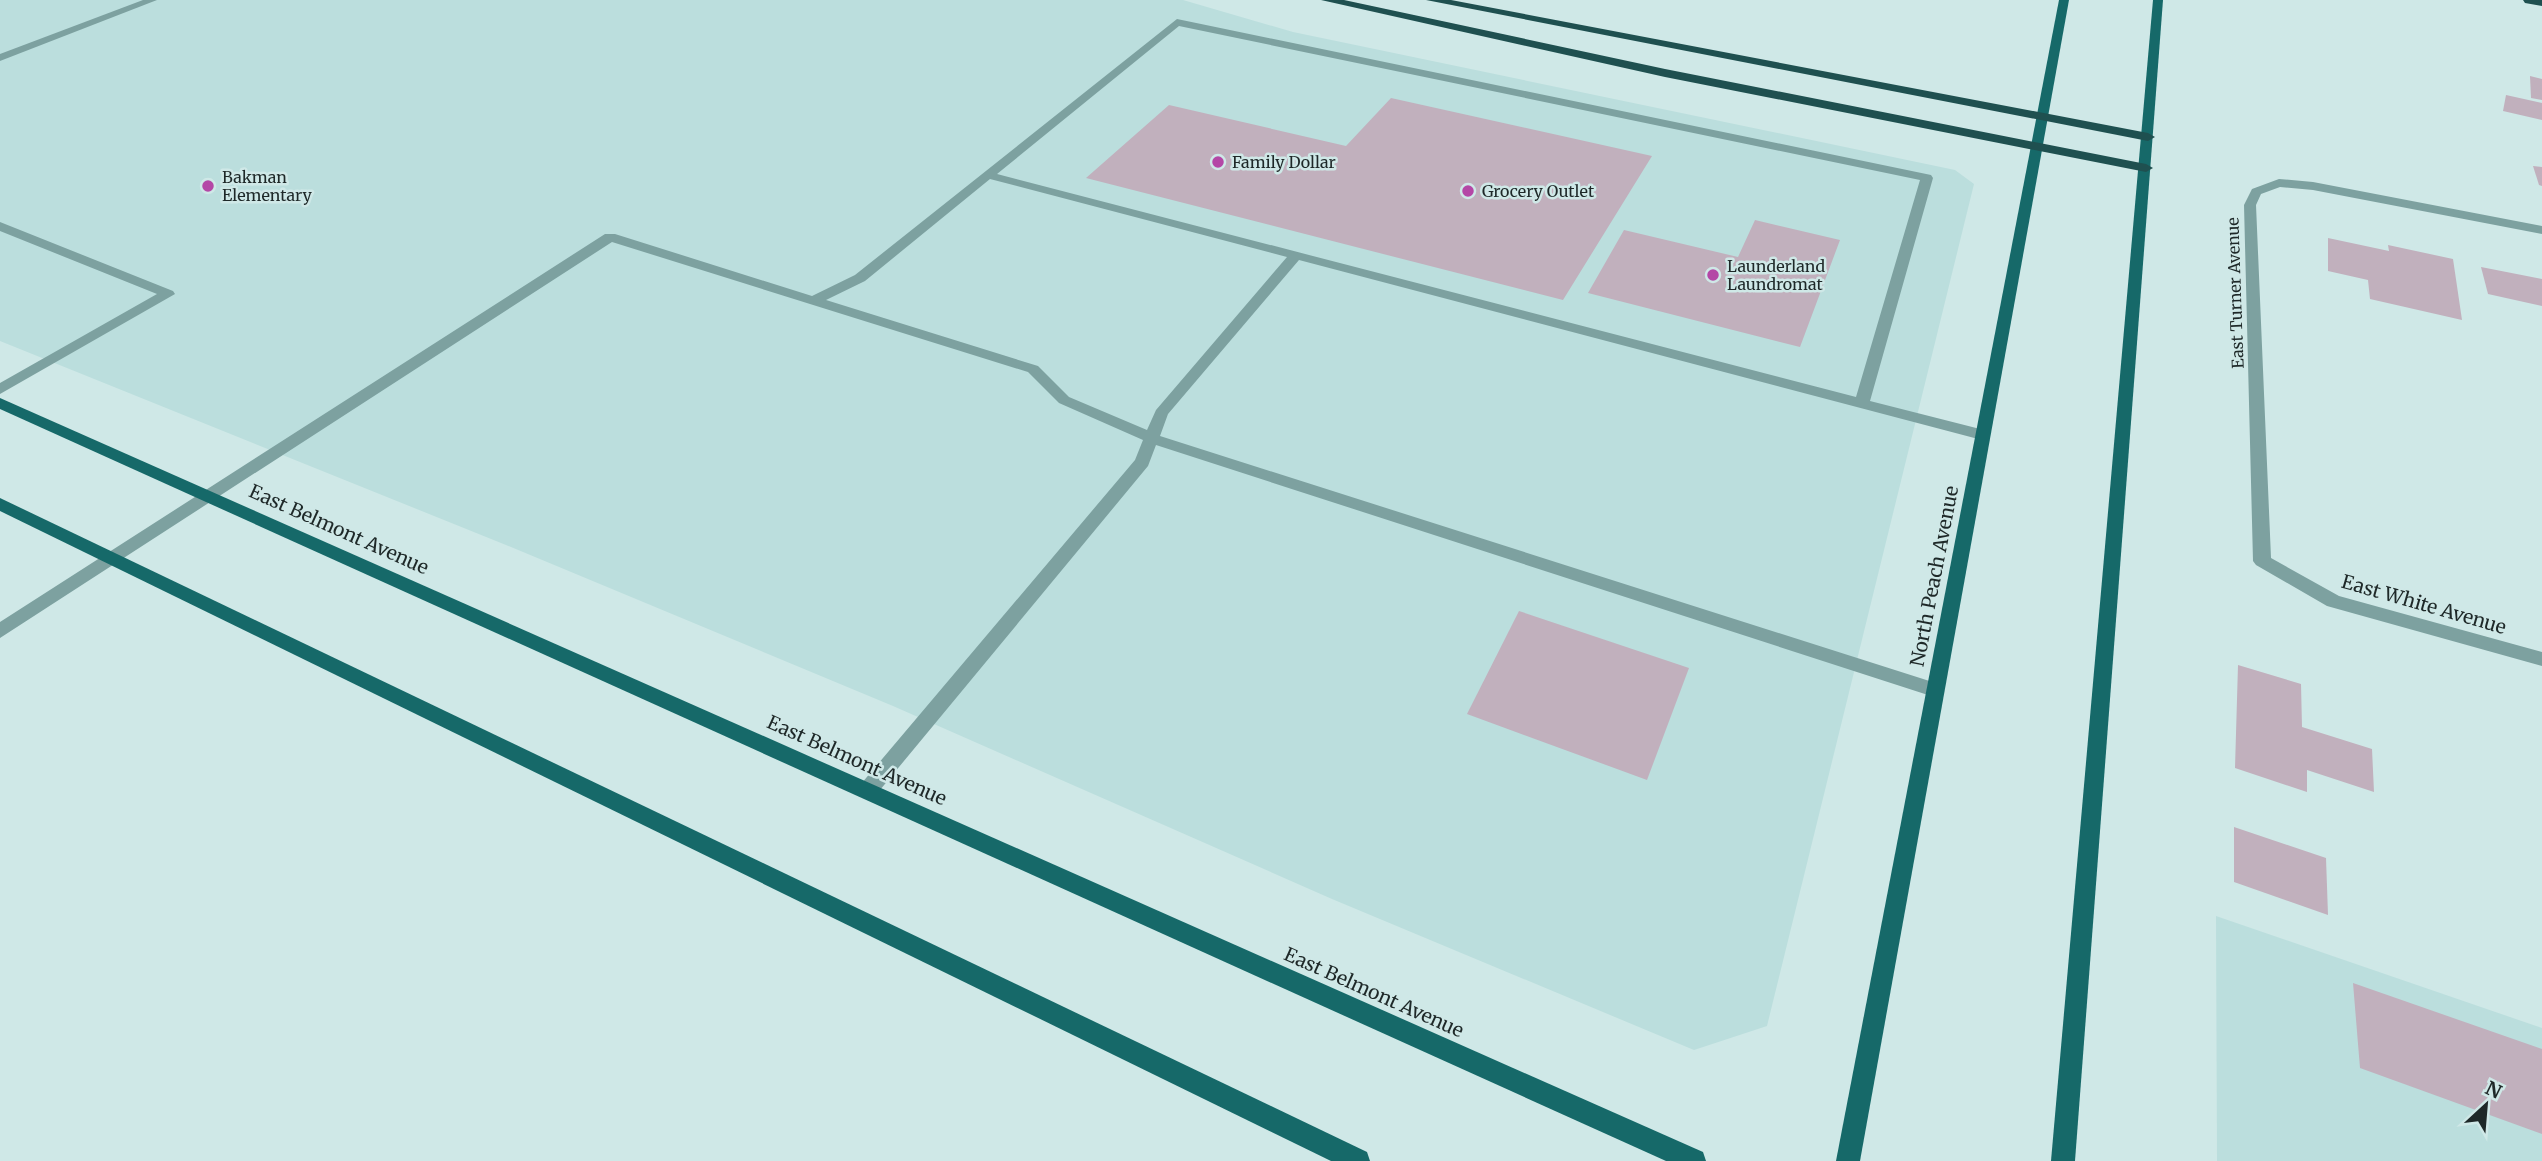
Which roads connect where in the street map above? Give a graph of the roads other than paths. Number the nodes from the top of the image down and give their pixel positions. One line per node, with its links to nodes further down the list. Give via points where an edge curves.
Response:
1 (152, 0): 8 (street)
2 (1328, 0): 11 (highway)
3 (1432, 0): 9 (highway)
4 (2064, 0): 9 (main road, North Peach Avenue)
5 (2158, 0): 10 (main road)
6 (2529, 0): 7 (highway)
7 (2542, 2)
8 (0, 58)
9 (2042, 117): 10 (highway); 11 (main road, North Peach Avenue)
10 (2148, 137): 12 (main road)
11 (2036, 146): 12 (highway); 21 (main road, North Peach Avenue)
12 (2146, 168): 34 (main road)
13 (988, 175): 16 (street); 17 (street, via 860,278); 20 (street, via 1177,22 1927,178)
14 (0, 226): 18 (street, via 168,294)
15 (2542, 230): 26 (street, East Turner Avenue, via 2314,186 2278,183 2256,192 2250,205)
16 (1296, 255): 20 (street); 22 (street, via 1161,413)
17 (814, 300): 22 (street, via 1033,369 1064,400); 23 (street, via 610,237)
18 (0, 389)
19 (0, 403): 23 (main road, East Belmont Avenue)
20 (1862, 404): 21 (street)
21 (1982, 435): 29 (main road, North Peach Avenue)
22 (1151, 438): 29 (street); 30 (street, via 1142,462)
23 (209, 495): 25 (street); 30 (main road, East Belmont Avenue)
24 (0, 504): 25 (main road)
25 (113, 558): 27 (street); 31 (main road)
26 (2262, 561): 28 (street, East White Avenue, via 2333,601)
27 (0, 631)
28 (2542, 659)
29 (1935, 690): 33 (main road, North Peach Avenue)
30 (868, 790): 32 (main road, East Belmont Avenue)
31 (1358, 1161)
32 (1694, 1161)
33 (1848, 1161)
34 (2063, 1161)

